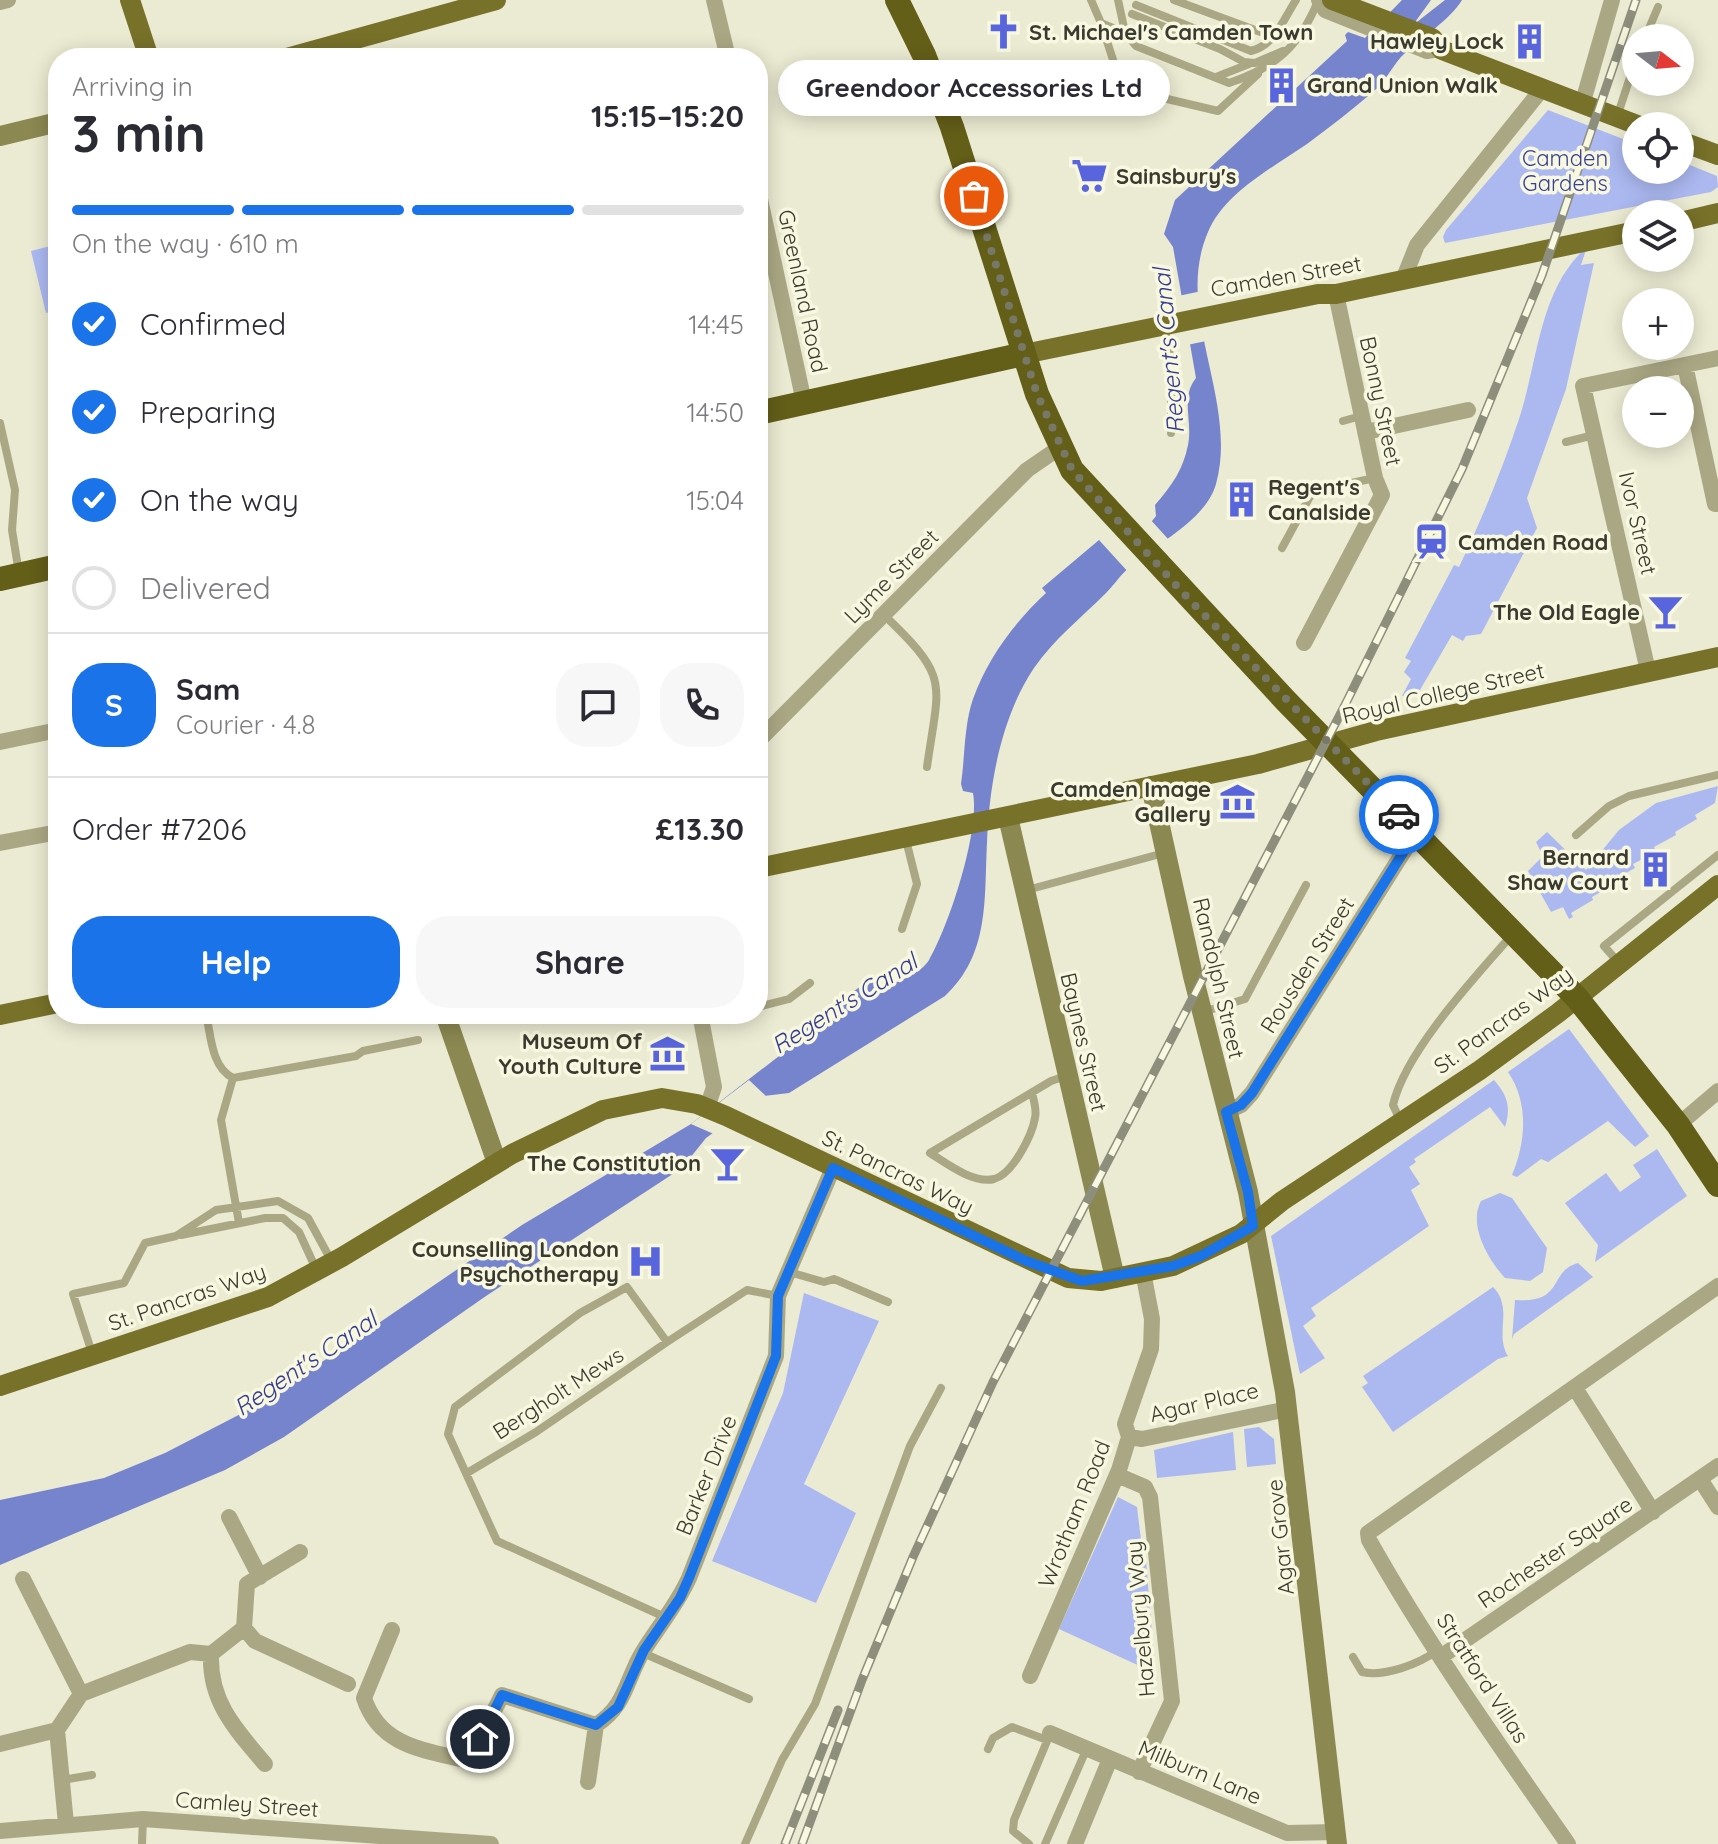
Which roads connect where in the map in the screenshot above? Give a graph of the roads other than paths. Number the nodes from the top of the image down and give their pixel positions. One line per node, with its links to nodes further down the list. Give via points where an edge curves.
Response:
1 (8, 0): 13 (street)
2 (130, 0): 21 (main road)
3 (496, 0): 14 (main road)
4 (714, 0): 23 (street)
5 (897, 0): 46 (highway, via 952,127)
6 (1091, 0): 17 (lane)
7 (1118, 0): 19 (lane)
8 (1174, 0): 20 (lane)
9 (1296, 0): 20 (lane)
10 (1318, 0): 16 (street, via 1325,10); 24 (lane, via 1307,25)
11 (1332, 0): 16 (main road)
12 (1612, 0): 32 (street)
13 (0, 2)
14 (470, 3): 22 (main road)
15 (1658, 7): 18 (lane)
16 (1358, 16): 29 (main road, via 1432,38 1441,50)
17 (1101, 23): 19 (lane); 28 (lane, via 1116,69)
18 (1651, 24)
19 (1125, 33): 27 (lane, via 1136,46)
20 (1274, 37): 25 (lane, via 1263,47 1247,50 1134,10)
21 (146, 48)
22 (344, 48)
23 (726, 48)
24 (1284, 51): 25 (lane); 26 (lane)
25 (1250, 64): 27 (lane)
26 (1259, 73): 27 (lane, via 1229,83); 31 (lane, via 1218,111)
27 (1216, 77)
28 (1133, 84)
29 (1542, 89): 32 (main road); 43 (street, via 1417,245)
30 (1623, 96): 33 (lane)
31 (1163, 98)
32 (1582, 105): 33 (main road)
33 (1616, 117): 34 (main road)
34 (1622, 119)
35 (48, 124): 36 (street)
36 (0, 136)
37 (1694, 146): 38 (main road)
38 (1718, 155)
39 (1718, 213): 40 (main road)
40 (1694, 219)
41 (1622, 234): 43 (main road, Camden Street)
42 (768, 236): 49 (street, Greenland Road)
43 (1403, 280): 44 (main road, Camden Street)
44 (1336, 294): 45 (main road, Camden Street); 54 (street, Bonny Street)
45 (1173, 323): 46 (main road, Camden Street); 55 (lane)
46 (1024, 354): 49 (highway, Camden Street); 58 (highway)
47 (1718, 358): 48 (street)
48 (1685, 365): 56 (street, Ivor Street, via 1583,386); 60 (street)
49 (804, 402): 51 (highway, Camden Street)
50 (1468, 410): 54 (street)
51 (768, 411)
52 (1343, 421): 54 (lane)
53 (0, 423): 63 (lane, via 15,490)
54 (1364, 424): 59 (street, Bonny Street)
55 (1171, 433)
56 (1594, 435): 57 (lane); 67 (street, Ivor Street)
57 (1566, 442)
58 (1059, 448): 64 (street, Lyme Street, via 1027,470); 71 (highway, via 1072,470 1155,562)
59 (1375, 478): 61 (lane, via 1313,491); 65 (street, Bonny Street, via 1382,495)
60 (1718, 504)
61 (1282, 548)
62 (48, 568): 63 (highway)
63 (10, 577)
64 (884, 615): 68 (street, Lyme Street); 72 (lane, via 930,663 938,683)
65 (1304, 643)
66 (1718, 657): 67 (main road, Royal College Street)
67 (1648, 671): 71 (main road, Royal College Street)
68 (768, 731)
69 (48, 732): 70 (street)
70 (0, 742)
71 (1328, 744): 74 (main road, Royal College Street); 76 (highway)
72 (927, 767)
73 (1718, 775): 78 (lane, via 1629,796)
74 (1151, 786): 75 (main road, Royal College Street); 81 (street, Randolph Street)
75 (1005, 818): 79 (main road, Royal College Street); 86 (street, Baynes Street)
76 (1416, 832): 88 (highway); 105 (street, Rousden Street, via 1252,1093)
77 (48, 834): 80 (street)
78 (1576, 835)
79 (906, 840): 83 (main road, Royal College Street); 87 (lane, via 917,884)
80 (0, 843)
81 (1165, 853): 86 (lane); 94 (street, Randolph Street)
82 (1718, 855): 89 (lane, via 1604,946)
83 (768, 866)
84 (1306, 885): 94 (lane, via 1245,999)
85 (1718, 885): 89 (main road, St. Pancras Way)
86 (1027, 890): 100 (street, Baynes Street)
87 (902, 929)
88 (1515, 933): 91 (highway); 106 (lane, via 1462,993 1403,1079 1393,1105)
89 (1619, 963): 91 (main road, St. Pancras Way)
90 (810, 983): 92 (lane, via 789,999)
91 (1577, 998): 106 (main road, St. Pancras Way); 107 (highway)
92 (768, 1004)
93 (48, 1005): 95 (main road)
94 (1202, 1013): 105 (street, Randolph Street)
95 (0, 1015)
96 (208, 1024): 101 (lane, via 217,1061)
97 (448, 1024): 108 (street)
98 (702, 1024): 104 (street, via 714,1087)
99 (418, 1040): 101 (lane)
100 (1066, 1076): 103 (lane); 118 (street, Baynes Street)
101 (233, 1078): 111 (lane, via 221,1120)
102 (1718, 1091): 107 (street)
103 (1032, 1093): 103 (lane, via 1035,1119 1007,1171 994,1179 979,1179 930,1153)
104 (709, 1108): 108 (main road, St. Pancras Way, via 662,1098 618,1105); 109 (main road, St. Pancras Way)
105 (1226, 1112): 113 (street, Randolph Street)
106 (1401, 1122): 113 (main road, St. Pancras Way)
107 (1678, 1125): 110 (highway)
108 (497, 1163): 115 (main road, St. Pancras Way)
109 (833, 1168): 116 (street, Barker Drive); 118 (main road, St. Pancras Way, via 1054,1273 1082,1281)
110 (1718, 1185)
111 (236, 1206): 112 (lane); 114 (lane, via 216,1210); 115 (lane, via 278,1201 298,1209 316,1229)
112 (239, 1223): 114 (lane); 115 (lane, via 276,1217 290,1222)
113 (1253, 1226): 117 (main road, St. Pancras Way, via 1201,1256); 127 (street, Agar Grove)
114 (176, 1236): 123 (lane, via 145,1243 124,1283 73,1294)
115 (325, 1267): 123 (main road, St. Pancras Way, via 261,1300)
116 (788, 1271): 120 (street, Barker Drive); 121 (lane, via 824,1282 834,1279)
117 (1143, 1272): 118 (main road, St. Pancras Way); 128 (street, Wrotham Road, via 1152,1319 1151,1349 1125,1424)
118 (1115, 1278)
119 (1718, 1286): 126 (street)
120 (778, 1296): 122 (lane, Bergholt Mews, via 747,1290); 139 (street, Barker Drive, via 776,1356 689,1578)
121 (888, 1302)
122 (667, 1342): 130 (lane, Bergholt Mews); 130 (lane, via 627,1287 580,1313 455,1407 448,1434)
123 (93, 1355): 124 (main road, St. Pancras Way)
124 (0, 1386)
125 (941, 1388): 169 (lane, via 910,1446 815,1704 782,1760)
126 (1575, 1388): 134 (street, Rochester Square); 143 (street, Stratford Villas, via 1368,1533)
127 (1288, 1409): 128 (street, Agar Place, via 1142,1439); 166 (street, Agar Grove)
128 (1129, 1437): 131 (street, Wrotham Road)
129 (1718, 1466): 132 (street, Rochester Square)
130 (467, 1473): 139 (lane, via 497,1541)
131 (1117, 1475): 146 (street, Wrotham Road); 158 (street, Hazelbury Way, via 1145,1487 1150,1497 1172,1701)
132 (1700, 1479): 133 (street); 134 (street, Rochester Square)
133 (1718, 1507)
134 (1653, 1512): 143 (street, Rochester Square)
135 (229, 1517): 137 (street)
136 (300, 1552): 137 (street)
137 (260, 1577): 140 (street, via 247,1584)
138 (23, 1579): 148 (street)
139 (667, 1618): 142 (street, Barker Drive)
140 (244, 1628): 144 (street); 147 (street, via 255,1641)
141 (392, 1630): 147 (street)
142 (643, 1652): 149 (lane); 150 (street, Barker Drive, via 618,1707)
143 (1440, 1653): 145 (lane, via 1373,1674 1362,1672); 173 (street, Stratford Villas)
144 (211, 1654): 148 (street, via 190,1652); 157 (street, via 210,1681 236,1729)
145 (1353, 1657)
146 (1030, 1676)
147 (357, 1688): 150 (street, via 379,1729 415,1748 469,1761 502,1695)
148 (81, 1694): 151 (street)
149 (749, 1699)
150 (596, 1725): 161 (street)
151 (57, 1730): 153 (street); 160 (street)
152 (1049, 1736): 154 (street, Milburn Lane); 155 (lane, via 1012,1727 993,1738); 170 (lane, via 1014,1820 1013,1831)
153 (0, 1744)
154 (1087, 1748): 156 (street, Milburn Lane); 171 (lane)
155 (988, 1749)
156 (1110, 1759): 158 (street, Milburn Lane); 172 (street)
157 (265, 1764)
158 (1139, 1772): 166 (street, Milburn Lane, via 1287,1833)
159 (92, 1775): 160 (lane)
160 (62, 1780): 163 (street)
161 (588, 1782)
162 (143, 1819): 163 (street, Camley Street); 165 (street, Camley Street); 167 (lane)
163 (66, 1824): 164 (street, Camley Street)
164 (0, 1831)
165 (275, 1836): 168 (street, Camley Street)
166 (1337, 1838)
167 (142, 1844)
168 (491, 1844)
169 (745, 1844)
170 (1029, 1844)
171 (1045, 1844)
172 (1075, 1844)
173 (1568, 1844)

